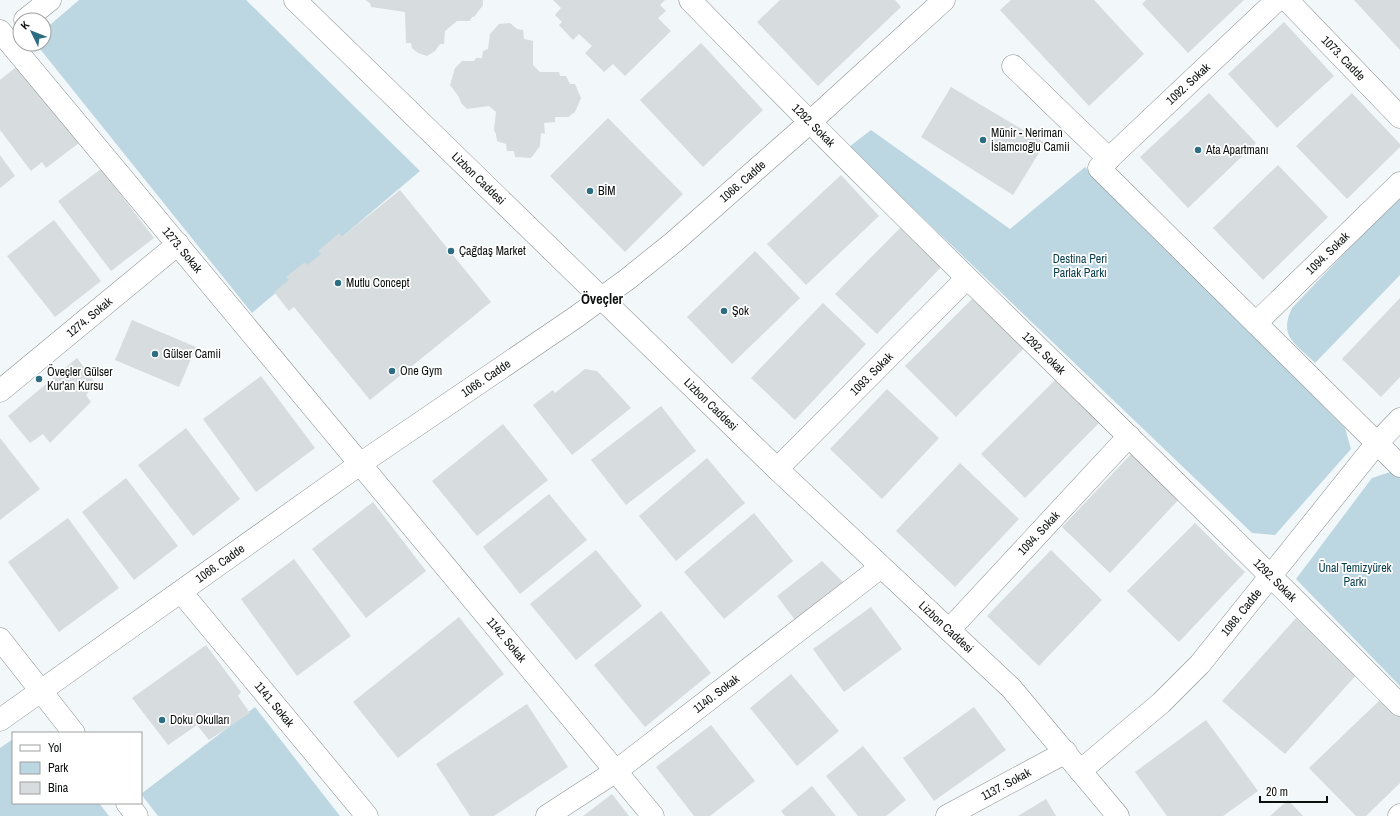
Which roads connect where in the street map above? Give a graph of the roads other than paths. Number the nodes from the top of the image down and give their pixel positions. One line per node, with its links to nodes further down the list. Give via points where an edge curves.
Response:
1 (50, 0): 7 (street)
2 (295, 0): 16 (street, Lizbon Caddesi)
3 (690, 0): 11 (street, 1292. Sokak)
4 (944, 0): 11 (street, 1066. Cadde)
5 (1277, 0): 12 (street, 1092. Sokak)
6 (1287, 0): 10 (street, 1073. Cadde)
7 (35, 12)
8 (6, 33): 14 (street, 1273. Sokak)
9 (1013, 66): 12 (street)
10 (1400, 117)
11 (809, 123): 15 (street, 1292. Sokak); 16 (street, 1066. Cadde, via 654,258)
12 (1104, 164): 17 (street)
13 (1400, 183): 17 (street, 1094. Sokak)
14 (178, 244): 18 (street, 1274. Sokak); 22 (street, 1273. Sokak)
15 (966, 279): 20 (street, 1292. Sokak); 24 (street, 1093. Sokak)
16 (602, 299): 22 (street, 1066. Cadde); 24 (street, Lizbon Caddesi)
17 (1256, 323): 21 (street)
18 (0, 391)
19 (1400, 419): 21 (street, 1088. Cadde)
20 (1129, 436): 26 (street, 1292. Sokak); 28 (street, 1094. Sokak)
21 (1377, 443): 23 (street); 26 (street, 1088. Cadde)
22 (360, 464): 27 (street, 1066. Cadde); 35 (street, 1142. Sokak)
23 (1400, 466)
24 (777, 468): 25 (street, Lizbon Caddesi)
25 (882, 567): 28 (street, Lizbon Caddesi); 35 (street, 1140. Sokak)
26 (1271, 575): 31 (street, 1292. Sokak); 36 (street, 1088. Cadde, via 1200,664 1161,703)
27 (181, 592): 30 (street, 1066. Cadde); 39 (street, 1141. Sokak)
28 (949, 630): 34 (street, Lizbon Caddesi, via 1011,688)
29 (0, 639): 30 (street)
30 (41, 691): 32 (street, 1066. Cadde); 33 (street)
31 (1400, 704)
32 (0, 720)
33 (73, 732)
34 (1066, 752): 36 (street, Lizbon Caddesi); 42 (street, 1137. Sokak)
35 (616, 771): 40 (street, 1140. Sokak); 41 (street, 1142. Sokak)
36 (1080, 771): 43 (street, Lizbon Caddesi)
37 (128, 804): 38 (street)
38 (137, 816)
39 (367, 816)
40 (547, 816)
41 (653, 816)
42 (947, 816)
43 (1118, 816)

